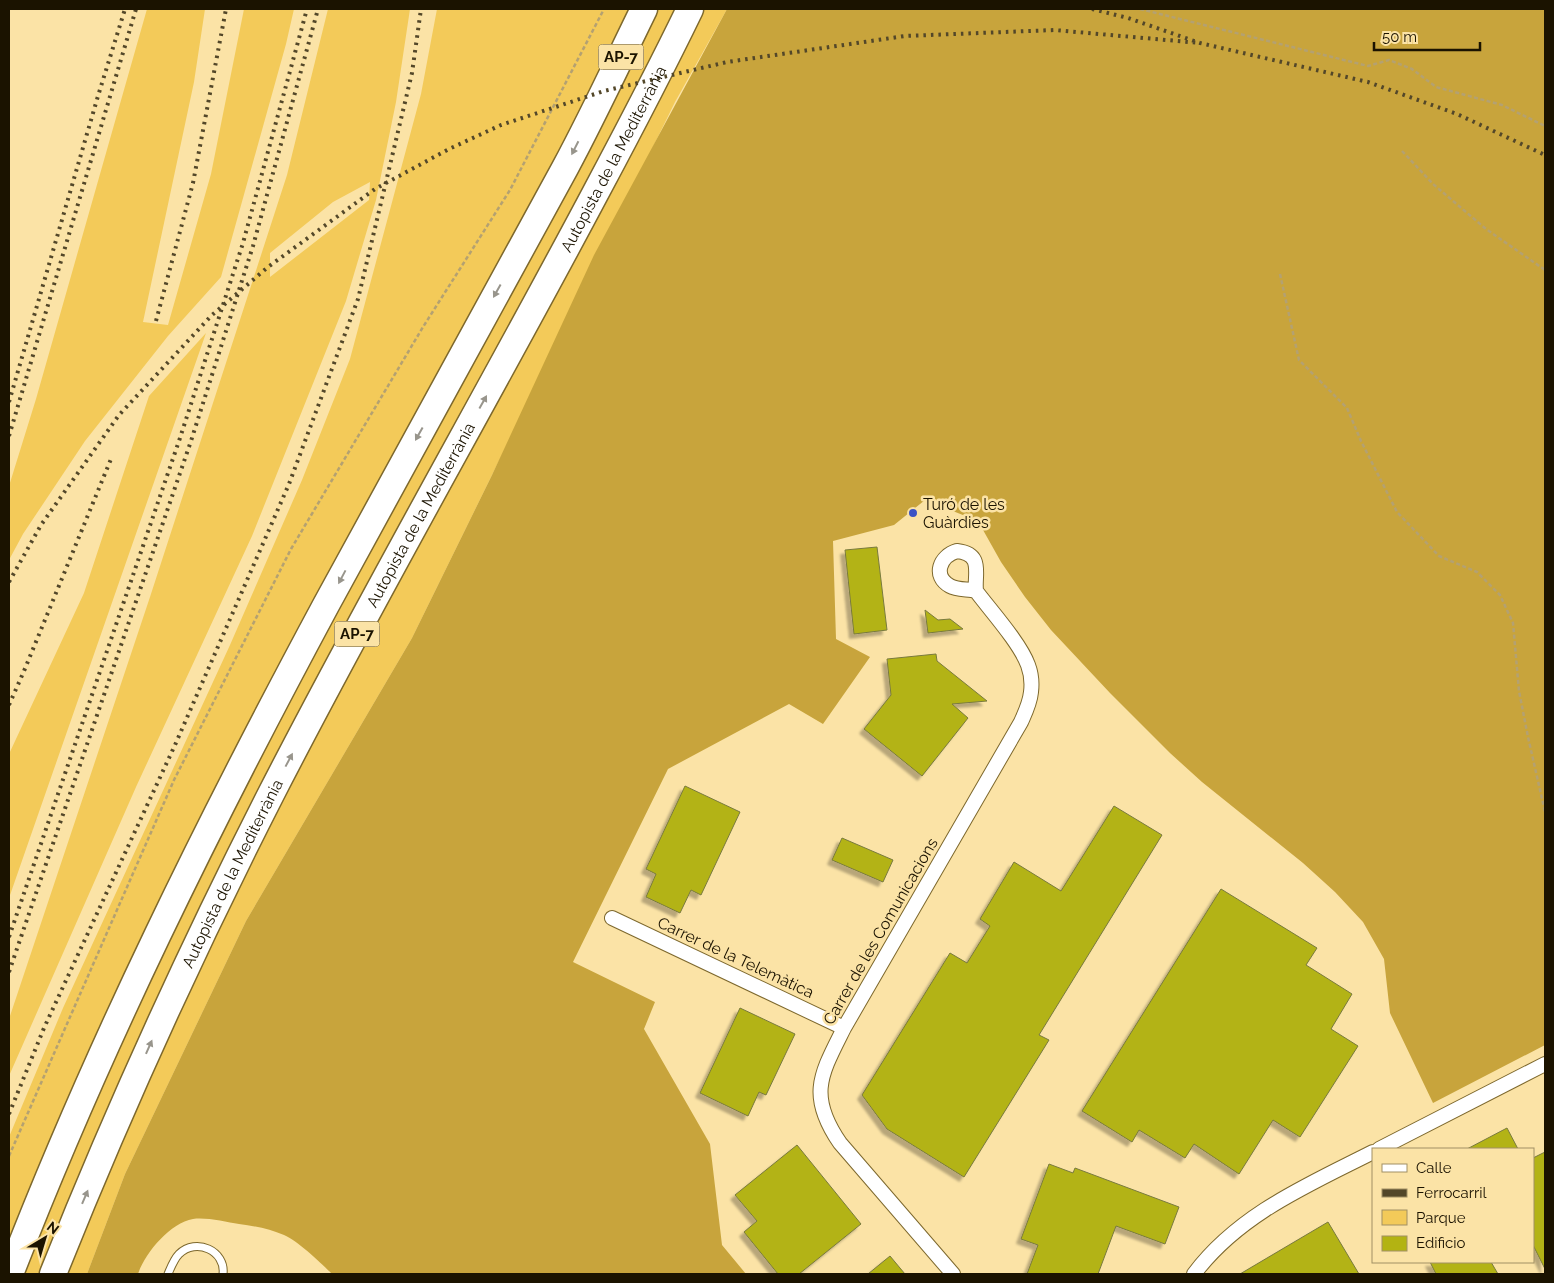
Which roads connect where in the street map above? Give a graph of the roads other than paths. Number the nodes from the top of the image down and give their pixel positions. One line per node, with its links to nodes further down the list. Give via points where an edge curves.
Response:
1 (644, 9): 9 (highway, AP-7, one-way to 9, via 566,166 230,787 100,1060)
2 (690, 9): 10 (highway, Autopista de la Mediterrània / AP-7, one-way to 2, via 147,1051 272,793 538,302)
3 (976, 592): 5 (street, Carrer de les Comunicacions, via 1028,666 1031,693 1027,708)
4 (612, 918): 5 (street, Carrer de la Telemàtica)
5 (844, 1028): 13 (street, Carrer de les Comunicacions, via 821,1080 826,1121 840,1143)
6 (1545, 1064): 7 (street)
7 (1381, 1148)
8 (1372, 1153): 14 (street, via 1251,1219 1219,1246)
9 (10, 1274)
10 (53, 1274)
11 (168, 1274): 12 (lane, via 179,1254 194,1246 202,1246 217,1255)
12 (223, 1274)
13 (953, 1274)
14 (1194, 1274)

